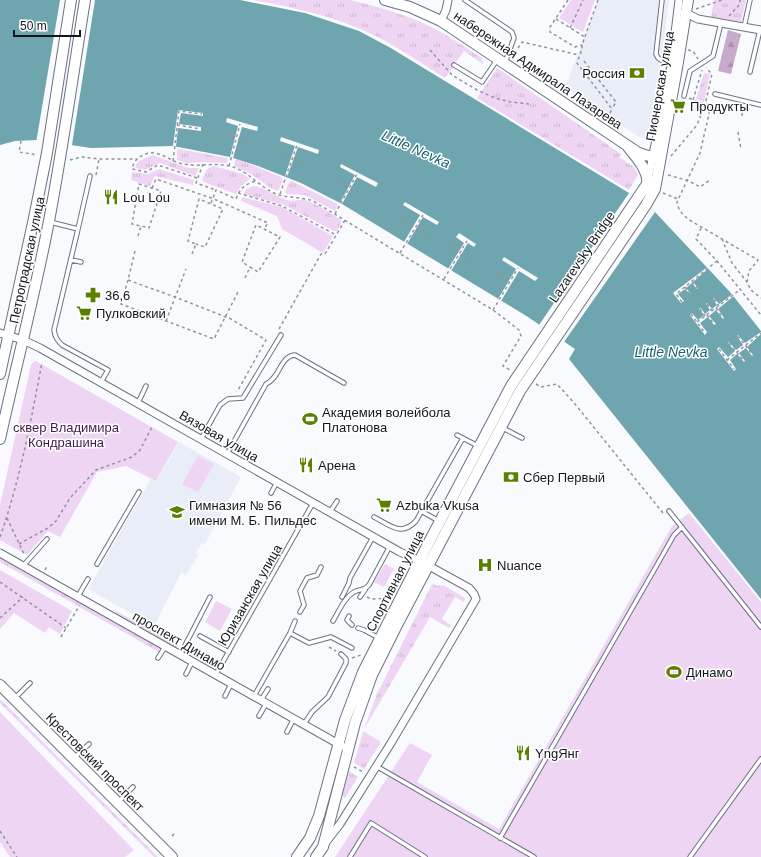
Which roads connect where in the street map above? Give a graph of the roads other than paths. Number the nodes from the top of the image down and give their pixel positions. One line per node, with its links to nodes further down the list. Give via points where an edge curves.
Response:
1 (71, 0): 32 (street, Петроградская улица)
2 (85, 0): 27 (street, Петроградская улица, via 65,158)
3 (385, 0): 11 (street, набережная Адмирала Лазарева, via 410,7)
4 (448, 0): 11 (street)
5 (465, 0): 15 (lane, via 512,32 514,38)
6 (662, 0): 17 (lane, via 656,54 658,58)
7 (679, 0): 17 (street, Пионерская улица)
8 (688, 0): 10 (street, Пионерская улица)
9 (750, 0): 13 (lane)
10 (686, 13): 12 (street, via 698,19); 17 (street, Пионерская улица)
11 (441, 21): 15 (street, набережная Адмирала Лазарева)
12 (721, 23): 13 (street); 20 (lane, via 713,56 690,71)
13 (744, 27): 14 (street)
14 (760, 30): 18 (lane)
15 (501, 61): 16 (lane, via 482,82); 22 (street, набережная Адмирала Лазарева)
16 (454, 65)
17 (674, 67): 23 (street, Пионерская улица); 24 (street, Пионерская улица)
18 (750, 72)
19 (715, 94): 21 (lane)
20 (684, 96)
21 (761, 105)
22 (628, 147): 24 (street, набережная Адмирала Лазарева); 26 (street, via 640,162)
23 (666, 154): 24 (street, Пионерская улица); 34 (street, Lazarevsky Bridge, via 655,189 646,205)
24 (652, 156): 26 (street)
25 (90, 176): 28 (lane)
26 (648, 179): 31 (street, Lazarevsky Bridge)
27 (49, 222): 28 (lane); 35 (street, Петроградская улица)
28 (78, 229): 29 (lane)
29 (71, 260): 30 (lane); 37 (lane, via 54,330 55,336 62,345 108,370)
30 (81, 262)
31 (548, 330): 47 (street, Спортивная улица, via 511,386)
32 (4, 334): 35 (street, Вязовая улица); 36 (street, Петроградская улица)
33 (281, 335): 46 (lane, via 243,398 228,399 220,405)
34 (557, 337): 41 (street, Спортивная улица, via 520,391)
35 (23, 340): 37 (street, Вязовая улица); 45 (street, Петроградская улица)
36 (0, 374)
37 (101, 382): 40 (street, Вязовая улица)
38 (344, 383): 48 (lane, via 295,355 291,356 283,362 274,379 266,384)
39 (146, 386): 40 (lane)
40 (138, 403): 46 (street, Вязовая улица)
41 (500, 426): 44 (lane); 64 (street, Спортивная улица)
42 (457, 435): 43 (lane)
43 (463, 438): 47 (lane); 54 (lane)
44 (522, 438)
45 (0, 439)
46 (201, 439): 48 (street, Вязовая улица)
47 (479, 447): 58 (street, Спортивная улица)
48 (227, 454): 49 (street, Вязовая улица)
49 (277, 482): 51 (lane); 53 (street, Вязовая улица)
50 (139, 492): 65 (lane)
51 (271, 493)
52 (337, 501): 56 (lane)
53 (314, 503): 56 (street, Вязовая улица); 86 (lane, Юризанская улица)
54 (421, 511): 57 (lane, via 416,521 404,530); 58 (lane)
55 (669, 511): 59 (lane)
56 (330, 512): 60 (street, Вязовая улица)
57 (374, 517)
58 (440, 521): 64 (street, Спортивная улица)
59 (682, 527): 79 (lane); 112 (lane, via 674,535)
60 (373, 537): 62 (street, Вязовая улица); 70 (lane)
61 (47, 539): 66 (lane)
62 (390, 546): 64 (street, Вязовая улица); 69 (lane)
63 (0, 553): 66 (street, проспект Динамо)
64 (424, 563): 83 (street, Спортивная улица); 106 (street, Спортивная улица, via 372,675 355,723); 109 (street, Спортивная улица, via 469,588 476,599 455,638)
65 (97, 564)
66 (23, 566): 72 (street, проспект Динамо)
67 (321, 567): 74 (lane, via 317,575 307,578 300,590 304,604)
68 (88, 579): 72 (lane)
69 (365, 590): 71 (lane); 77 (lane, via 354,592 342,604)
70 (342, 596)
71 (360, 596)
72 (78, 597): 84 (street, проспект Динамо)
73 (210, 597): 88 (lane)
74 (300, 612)
75 (349, 616): 78 (lane, via 347,620)
76 (295, 621): 81 (lane)
77 (333, 621)
78 (352, 625)
79 (761, 627)
80 (358, 628): 83 (lane)
81 (290, 633): 85 (lane, via 309,643 331,637); 98 (lane)
82 (200, 636): 86 (lane)
83 (380, 638): 106 (street, Спортивная улица, via 354,694)
84 (165, 647): 88 (street, проспект Динамо); 89 (lane)
85 (352, 648)
86 (229, 652): 92 (lane, Юризанская улица)
87 (341, 654): 103 (lane, via 346,663 328,697)
88 (180, 655): 90 (street, проспект Динамо)
89 (158, 658)
90 (192, 662): 91 (lane); 92 (street, проспект Динамо)
91 (186, 674)
92 (215, 675): 94 (street, проспект Динамо)
93 (30, 684): 99 (lane)
94 (231, 684): 97 (lane); 98 (street, проспект Динамо)
95 (0, 685): 99 (street, Крестовский проспект)
96 (268, 689): 100 (lane)
97 (224, 696)
98 (254, 697): 100 (street, проспект Динамо)
99 (14, 699): 107 (street, Крестовский проспект)
100 (264, 703): 101 (lane); 102 (street, проспект Динамо)
101 (259, 716)
102 (294, 720): 103 (street, проспект Динамо); 104 (lane)
103 (303, 725): 106 (street, проспект Динамо)
104 (287, 732)
105 (89, 744): 107 (lane)
106 (343, 747): 113 (street, Спортивная улица); 115 (street, Спортивная улица, via 310,838)
107 (74, 759): 111 (street, Крестовский проспект)
108 (761, 759): 120 (lane)
109 (376, 766): 112 (lane); 113 (street, Спортивная улица)
110 (133, 787): 111 (lane)
111 (118, 803): 114 (street, Крестовский проспект)
112 (500, 838): 119 (lane)
113 (323, 847): 116 (street, Спортивная улица)
114 (172, 857)
115 (297, 857)
116 (316, 857)
117 (350, 857): 118 (lane, via 371,822)
118 (425, 857)
119 (534, 857)
120 (690, 857)

